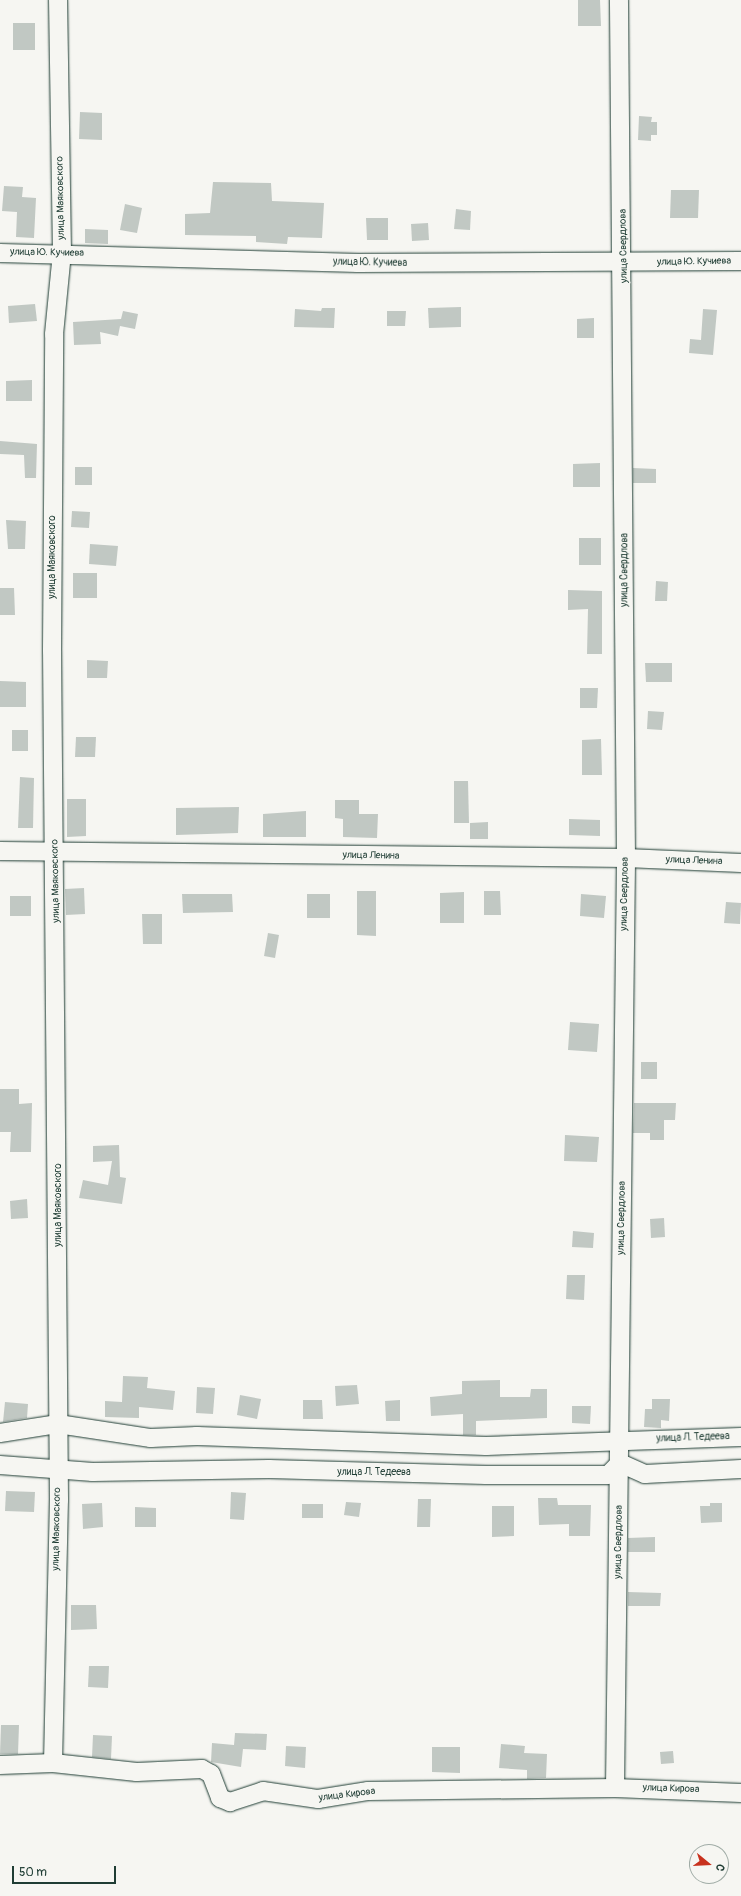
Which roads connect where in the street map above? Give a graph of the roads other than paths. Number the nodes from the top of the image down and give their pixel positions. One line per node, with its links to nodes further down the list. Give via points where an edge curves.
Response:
1 (58, 0): 4 (street, улица Маяковского)
2 (619, 0): 6 (street, улица Свердлова)
3 (0, 253): 4 (street, улица Ю. Кучиева)
4 (62, 253): 6 (street, улица Ю. Кучиева, via 358,263); 8 (street, улица Маяковского, via 54,342 52,652)
5 (741, 261): 6 (street, улица Ю. Кучиева)
6 (624, 264): 9 (street, улица Свердлова)
7 (0, 851): 8 (street, улица Ленина)
8 (56, 852): 9 (street, улица Ленина); 11 (street, улица Маяковского)
9 (626, 858): 10 (street, улица Ленина); 14 (street, улица Свердлова)
10 (741, 863)
11 (58, 1424): 12 (street, улица Л. Тедеева); 14 (street, улица Л. Тедеева, via 151,1438 197,1436 486,1446); 17 (street, улица Маяковского)
12 (0, 1433)
13 (741, 1437): 14 (street, улица Л. Тедеева, via 670,1437)
14 (619, 1443): 15 (street, улица Свердлова)
15 (620, 1463): 17 (street, улица Л. Тедеева, via 608,1475 269,1469 93,1472); 18 (street, via 645,1474); 21 (street, улица Свердлова)
16 (0, 1465): 17 (street, улица Л. Тедеева)
17 (57, 1467): 19 (street, улица Маяковского, via 59,1500)
18 (741, 1470)
19 (53, 1763): 20 (street, улица Кирова); 21 (street, улица Кирова, via 137,1772 202,1769 211,1774 220,1798 230,1802 262,1791 318,1799 368,1791)
20 (0, 1765)
21 (615, 1788): 22 (street, улица Кирова)
22 (741, 1793)

